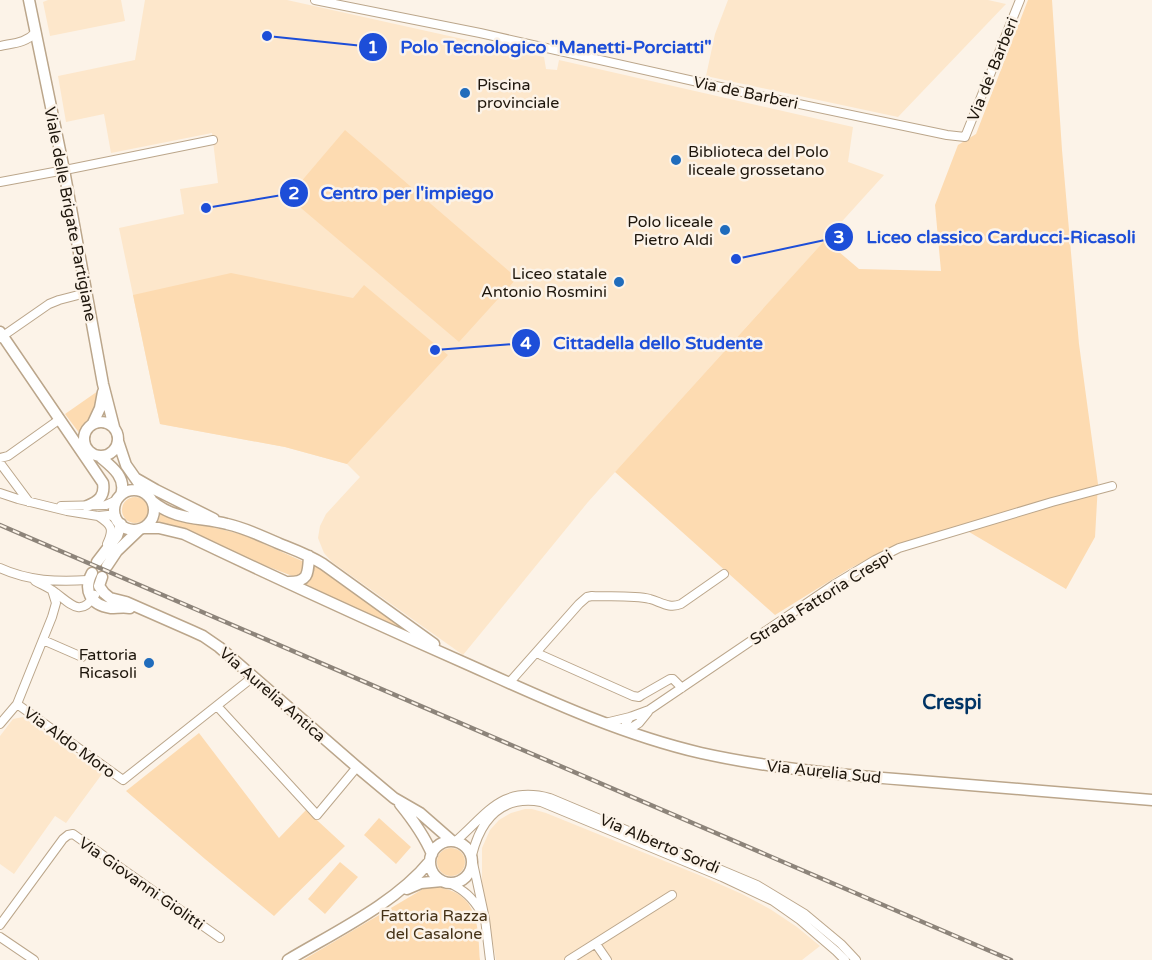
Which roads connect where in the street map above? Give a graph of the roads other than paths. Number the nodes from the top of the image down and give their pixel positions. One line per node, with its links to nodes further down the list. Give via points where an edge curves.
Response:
1 (29, 0): 4 (main road, Viale delle Brigate Partigiane)
2 (1020, 0): 6 (street, Via de' Barberi)
3 (318, 2): 6 (street, Via de Barberi)
4 (36, 32): 5 (street, via 24,42); 8 (main road, Viale delle Brigate Partigiane)
5 (0, 46)
6 (965, 137)
7 (213, 140): 8 (street)
8 (64, 170): 9 (street); 10 (main road, Viale delle Brigate Partigiane)
9 (0, 182)
10 (86, 293): 11 (street, via 49,304); 12 (main road, Viale delle Brigate Partigiane)
11 (1, 336): 13 (main road)
12 (104, 387): 14 (main road); 15 (main road, Viale delle Brigate Partigiane)
13 (60, 420): 16 (main road); 19 (street); 28 (main road, via 103,483 100,499)
14 (93, 423): 15 (main road, via 104,422); 16 (main road, via 85,432)
15 (114, 427): 17 (main road)
16 (84, 441): 18 (main road, via 87,449)
17 (118, 441): 18 (main road, via 113,450); 21 (main road)
18 (99, 456): 25 (main road, via 123,483)
19 (0, 458)
20 (0, 463): 26 (street)
21 (135, 478): 24 (main road); 31 (main road)
22 (1112, 486): 52 (street, Strada Fattoria Crespi, via 886,554)
23 (0, 493): 26 (street)
24 (149, 497): 25 (main road, via 128,490); 31 (main road, via 165,510 181,516); 32 (main road, via 154,514)
25 (119, 498): 28 (street, via 106,505); 30 (main road, via 114,507)
26 (29, 502): 27 (street)
27 (45, 506): 28 (street); 29 (street)
28 (87, 506)
29 (98, 516): 30 (street, via 108,515); 33 (street, via 111,529)
30 (118, 521): 32 (main road, via 128,529); 33 (main road, via 117,536)
31 (219, 522): 34 (main road)
32 (142, 528): 36 (main road); 40 (main road, via 184,534)
33 (105, 550): 36 (main road)
34 (309, 556): 40 (main road, via 306,576); 49 (main road)
35 (0, 568): 38 (street)
36 (96, 570): 38 (street); 42 (main road, via 87,585)
37 (724, 574): 47 (street, via 676,606 646,598 587,597)
38 (32, 579): 41 (street)
39 (101, 582): 42 (street); 44 (main road, Via Aurelia Antica, via 110,598)
40 (289, 582): 49 (main road)
41 (52, 590): 43 (street); 45 (street, via 56,603)
42 (93, 599): 43 (street, via 85,607); 44 (main road, Via Aurelia Antica, via 106,607)
43 (71, 605): 45 (street)
44 (139, 608): 50 (main road, Via Aurelia Antica, via 212,641)
45 (52, 617): 46 (street)
46 (43, 640): 48 (street); 53 (street)
47 (537, 652): 51 (street); 52 (street, via 633,696 639,697 670,679)
48 (82, 657)
49 (457, 660): 51 (main road, Via Aurelia Sud)
50 (253, 677): 54 (street); 62 (main road, Via Aurelia Antica)
51 (509, 683): 57 (main road, Via Aurelia Sud)
52 (682, 688): 55 (street, Strada Fattoria Crespi)
53 (17, 704): 54 (street, Via Aldo Moro, via 123,780); 59 (street)
54 (217, 706): 62 (street, via 316,815)
55 (649, 710): 56 (street, Strada Fattoria Crespi); 58 (street, Strada Fattoria Crespi)
56 (630, 717): 57 (street, Strada Fattoria Crespi); 60 (street)
57 (605, 723): 60 (main road, Via Aurelia Sud)
58 (639, 723): 60 (street, Strada Fattoria Crespi); 61 (street)
59 (0, 724)
60 (626, 730): 61 (main road, Via Aurelia Sud)
61 (643, 736): 64 (main road, Via Aurelia Sud, via 700,753 808,771)
62 (357, 767): 63 (main road, Via Aurelia Antica)
63 (394, 798): 65 (main road, Via Aurelia Antica); 66 (main road, Via Aurelia Antica, via 416,823)
64 (1152, 800)
65 (454, 841): 66 (main road, via 440,844); 67 (main road, Via Aurelia Antica, via 466,846); 84 (street, Via Alberto Sordi, via 505,798 527,794 550,798 758,885 805,914)
66 (431, 858): 68 (main road, Via Aurelia Antica, via 432,871); 69 (main road)
67 (472, 859): 68 (main road, via 466,877 458,882); 71 (street, Via Aurelia Antica); 83 (street, Via Alberto Sordi, via 477,835 500,808 520,801 541,802 773,901)
68 (445, 882): 69 (main road, via 421,883); 71 (street, Via Aurelia Antica, via 465,891)
69 (399, 892): 78 (main road)
70 (672, 895): 75 (street)
71 (485, 919): 76 (street, Via Aurelia Antica)
72 (0, 925): 74 (street, Via Giovanni Giolitti, via 63,839 73,834)
73 (0, 937): 77 (street)
74 (220, 938)
75 (596, 944): 81 (street); 82 (street)
76 (489, 950): 79 (street, Via Aurelia Antica); 80 (street)
77 (34, 960)
78 (288, 960)
79 (490, 960)
80 (496, 960)
81 (569, 960)
82 (607, 960)
83 (845, 960)
84 (856, 960)

